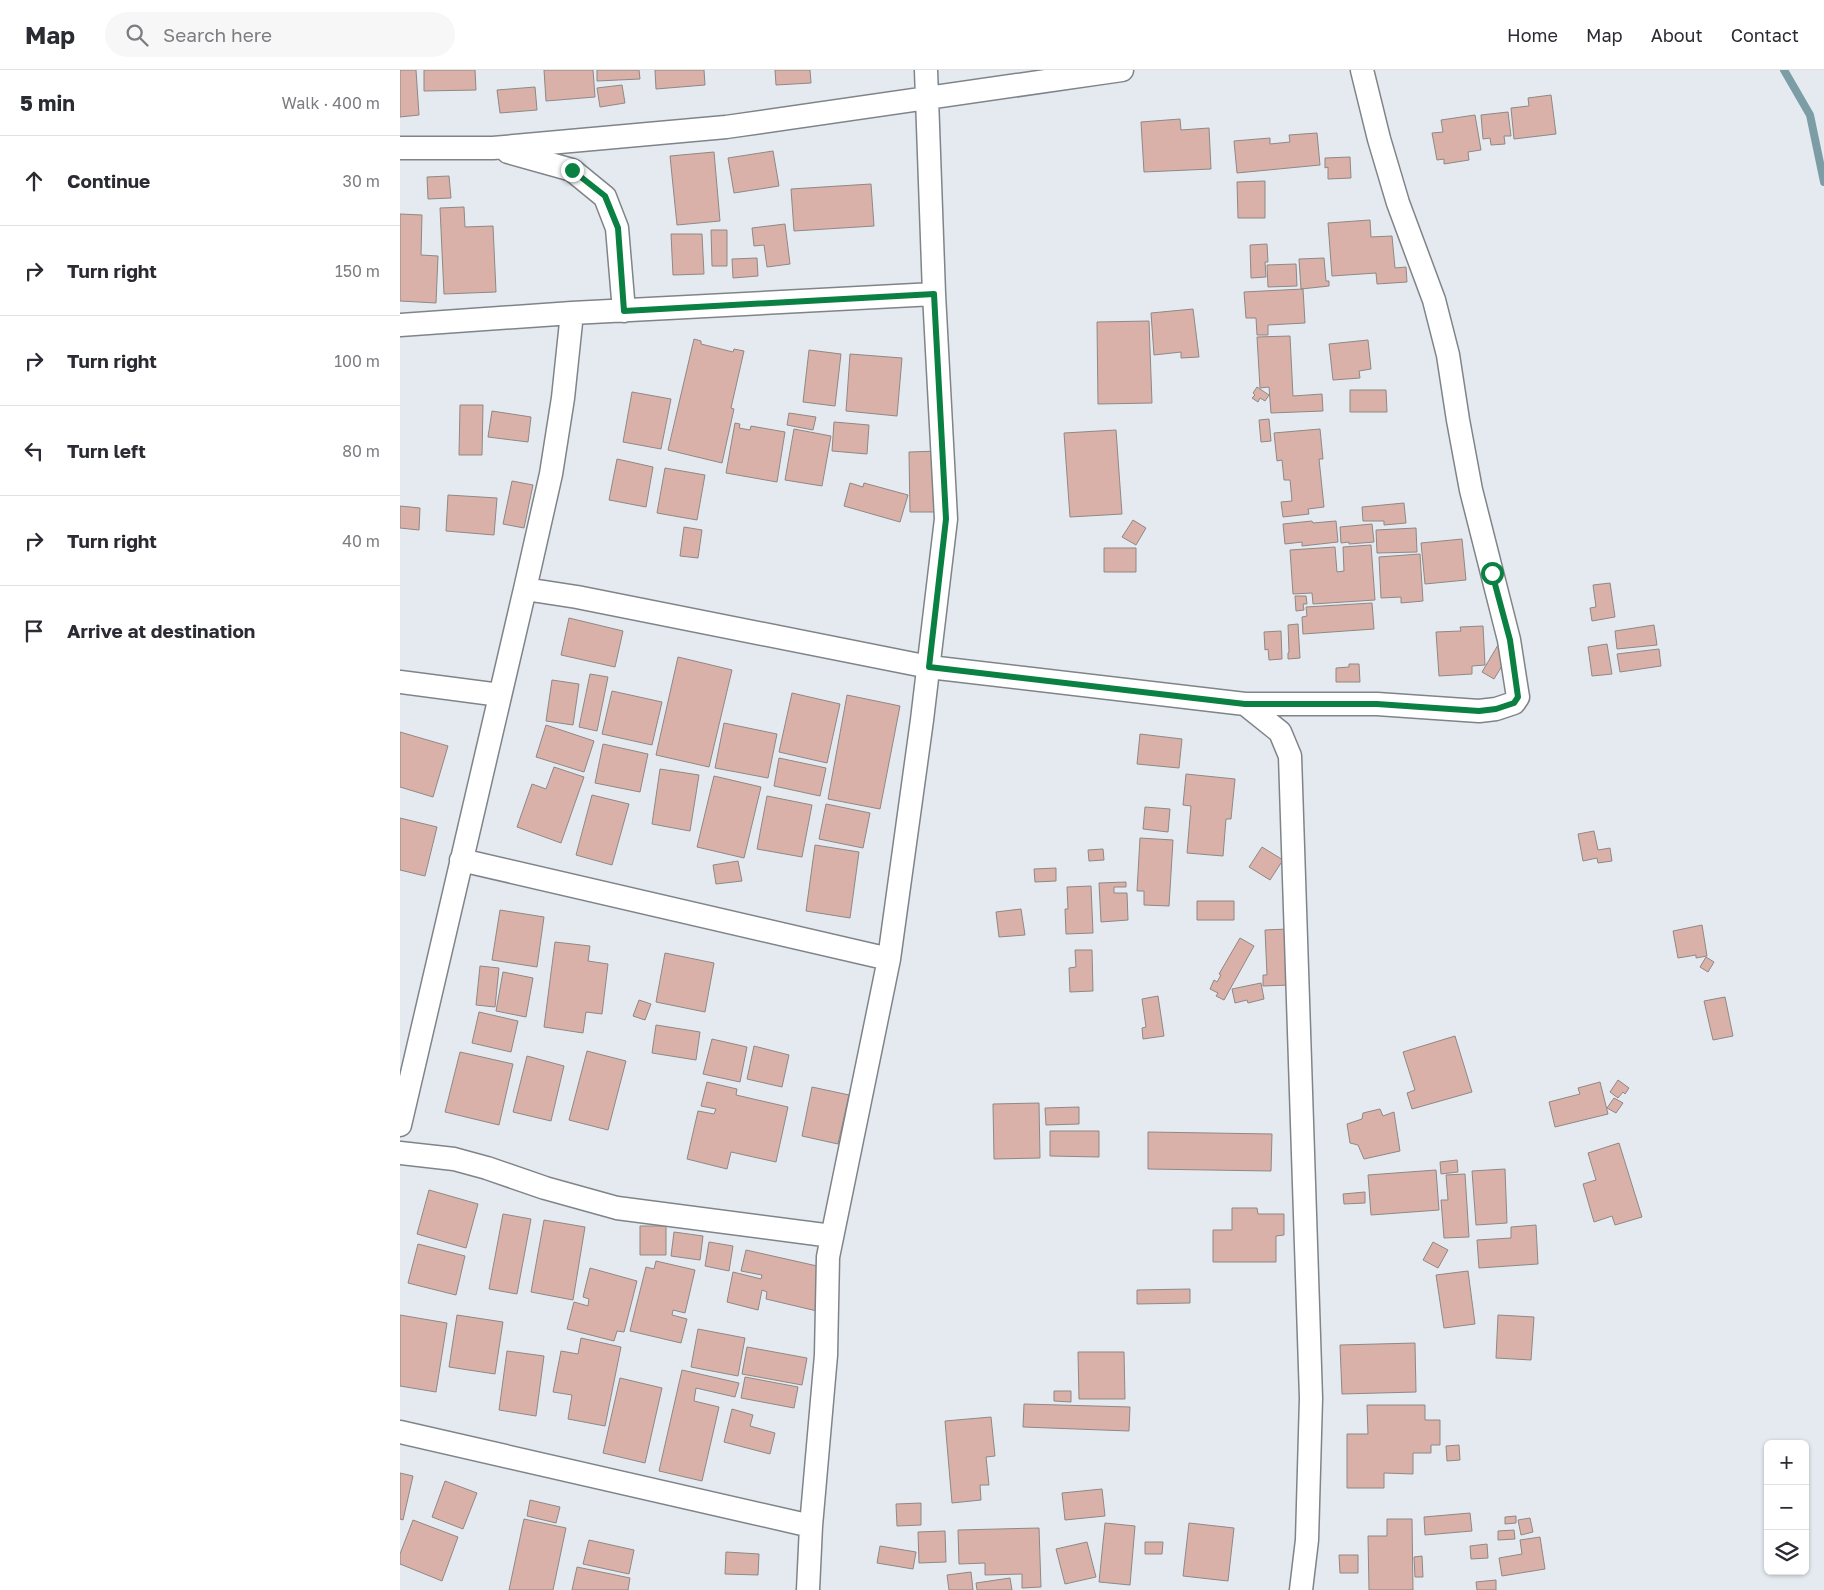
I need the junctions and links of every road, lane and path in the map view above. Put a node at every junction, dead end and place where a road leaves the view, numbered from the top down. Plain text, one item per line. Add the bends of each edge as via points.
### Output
1 (926, 70) edge
2 (1122, 70) edge
3 (1362, 70) edge
4 (928, 98) junction
5 (400, 148) edge
6 (493, 148) junction
7 (934, 294) junction
8 (624, 311) junction
9 (572, 313) junction
10 (400, 325) edge
11 (526, 589) junction
12 (929, 667) junction
13 (400, 682) edge
14 (500, 695) junction
15 (1245, 704) junction
16 (461, 860) junction
17 (889, 959) junction
18 (400, 1124) edge
19 (400, 1153) edge
20 (832, 1236) junction
21 (400, 1432) edge
22 (811, 1526) junction
23 (808, 1590) edge
24 (1300, 1590) edge

1 - 4 street
2 - 4 street
3 - 15 street via 1398,203 1434,300 1448,356 1471,490 1510,640 1518,697 1506,707 1479,711 1377,704
4 - 6 street via 726,128
4 - 7 street
5 - 6 street
6 - 8 street via 572,170 605,196 618,228
7 - 8 street
7 - 12 street via 946,519
8 - 9 street
9 - 10 street
9 - 11 street via 551,474
11 - 12 street
11 - 14 street
12 - 15 street
12 - 17 street
13 - 14 street
14 - 16 street
15 - 24 street via 1280,732 1290,756 1311,1398 1307,1540
16 - 17 street
16 - 18 street
17 - 20 street
19 - 20 street via 454,1159 617,1208
20 - 22 street via 828,1257 826,1355
21 - 22 street
22 - 23 street

